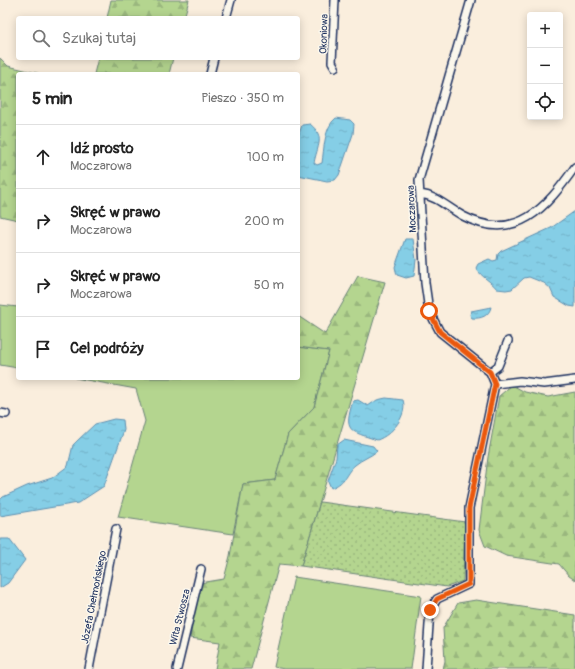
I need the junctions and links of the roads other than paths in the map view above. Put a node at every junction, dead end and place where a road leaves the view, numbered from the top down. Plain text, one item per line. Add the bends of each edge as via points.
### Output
1 (231, 0) edge
2 (335, 0) edge
3 (471, 0) edge
4 (227, 16) edge
5 (214, 60) edge
6 (335, 67) dead end
7 (210, 72) edge
8 (575, 167) edge
9 (420, 194) junction
10 (508, 341) dead end
11 (490, 372) junction
12 (575, 380) edge
13 (495, 384) junction
14 (116, 528) dead end
15 (201, 569) dead end
16 (89, 669) edge
17 (177, 669) edge
18 (426, 669) edge

1 - 4 street
2 - 6 street, Okoniowa via 332,62
3 - 9 street, Moczarowa via 422,163
5 - 7 street
8 - 9 street via 557,192 536,212 524,220 503,227 482,224 463,216 431,195
9 - 11 street, Moczarowa via 429,311 440,332
10 - 11 street via 498,366
11 - 13 street, Moczarowa
12 - 13 street via 544,384 520,381
13 - 18 street via 469,508 469,584 437,599 430,610
14 - 16 street, Józefa Chełmońskiego
15 - 17 street, Wita Stwosza

